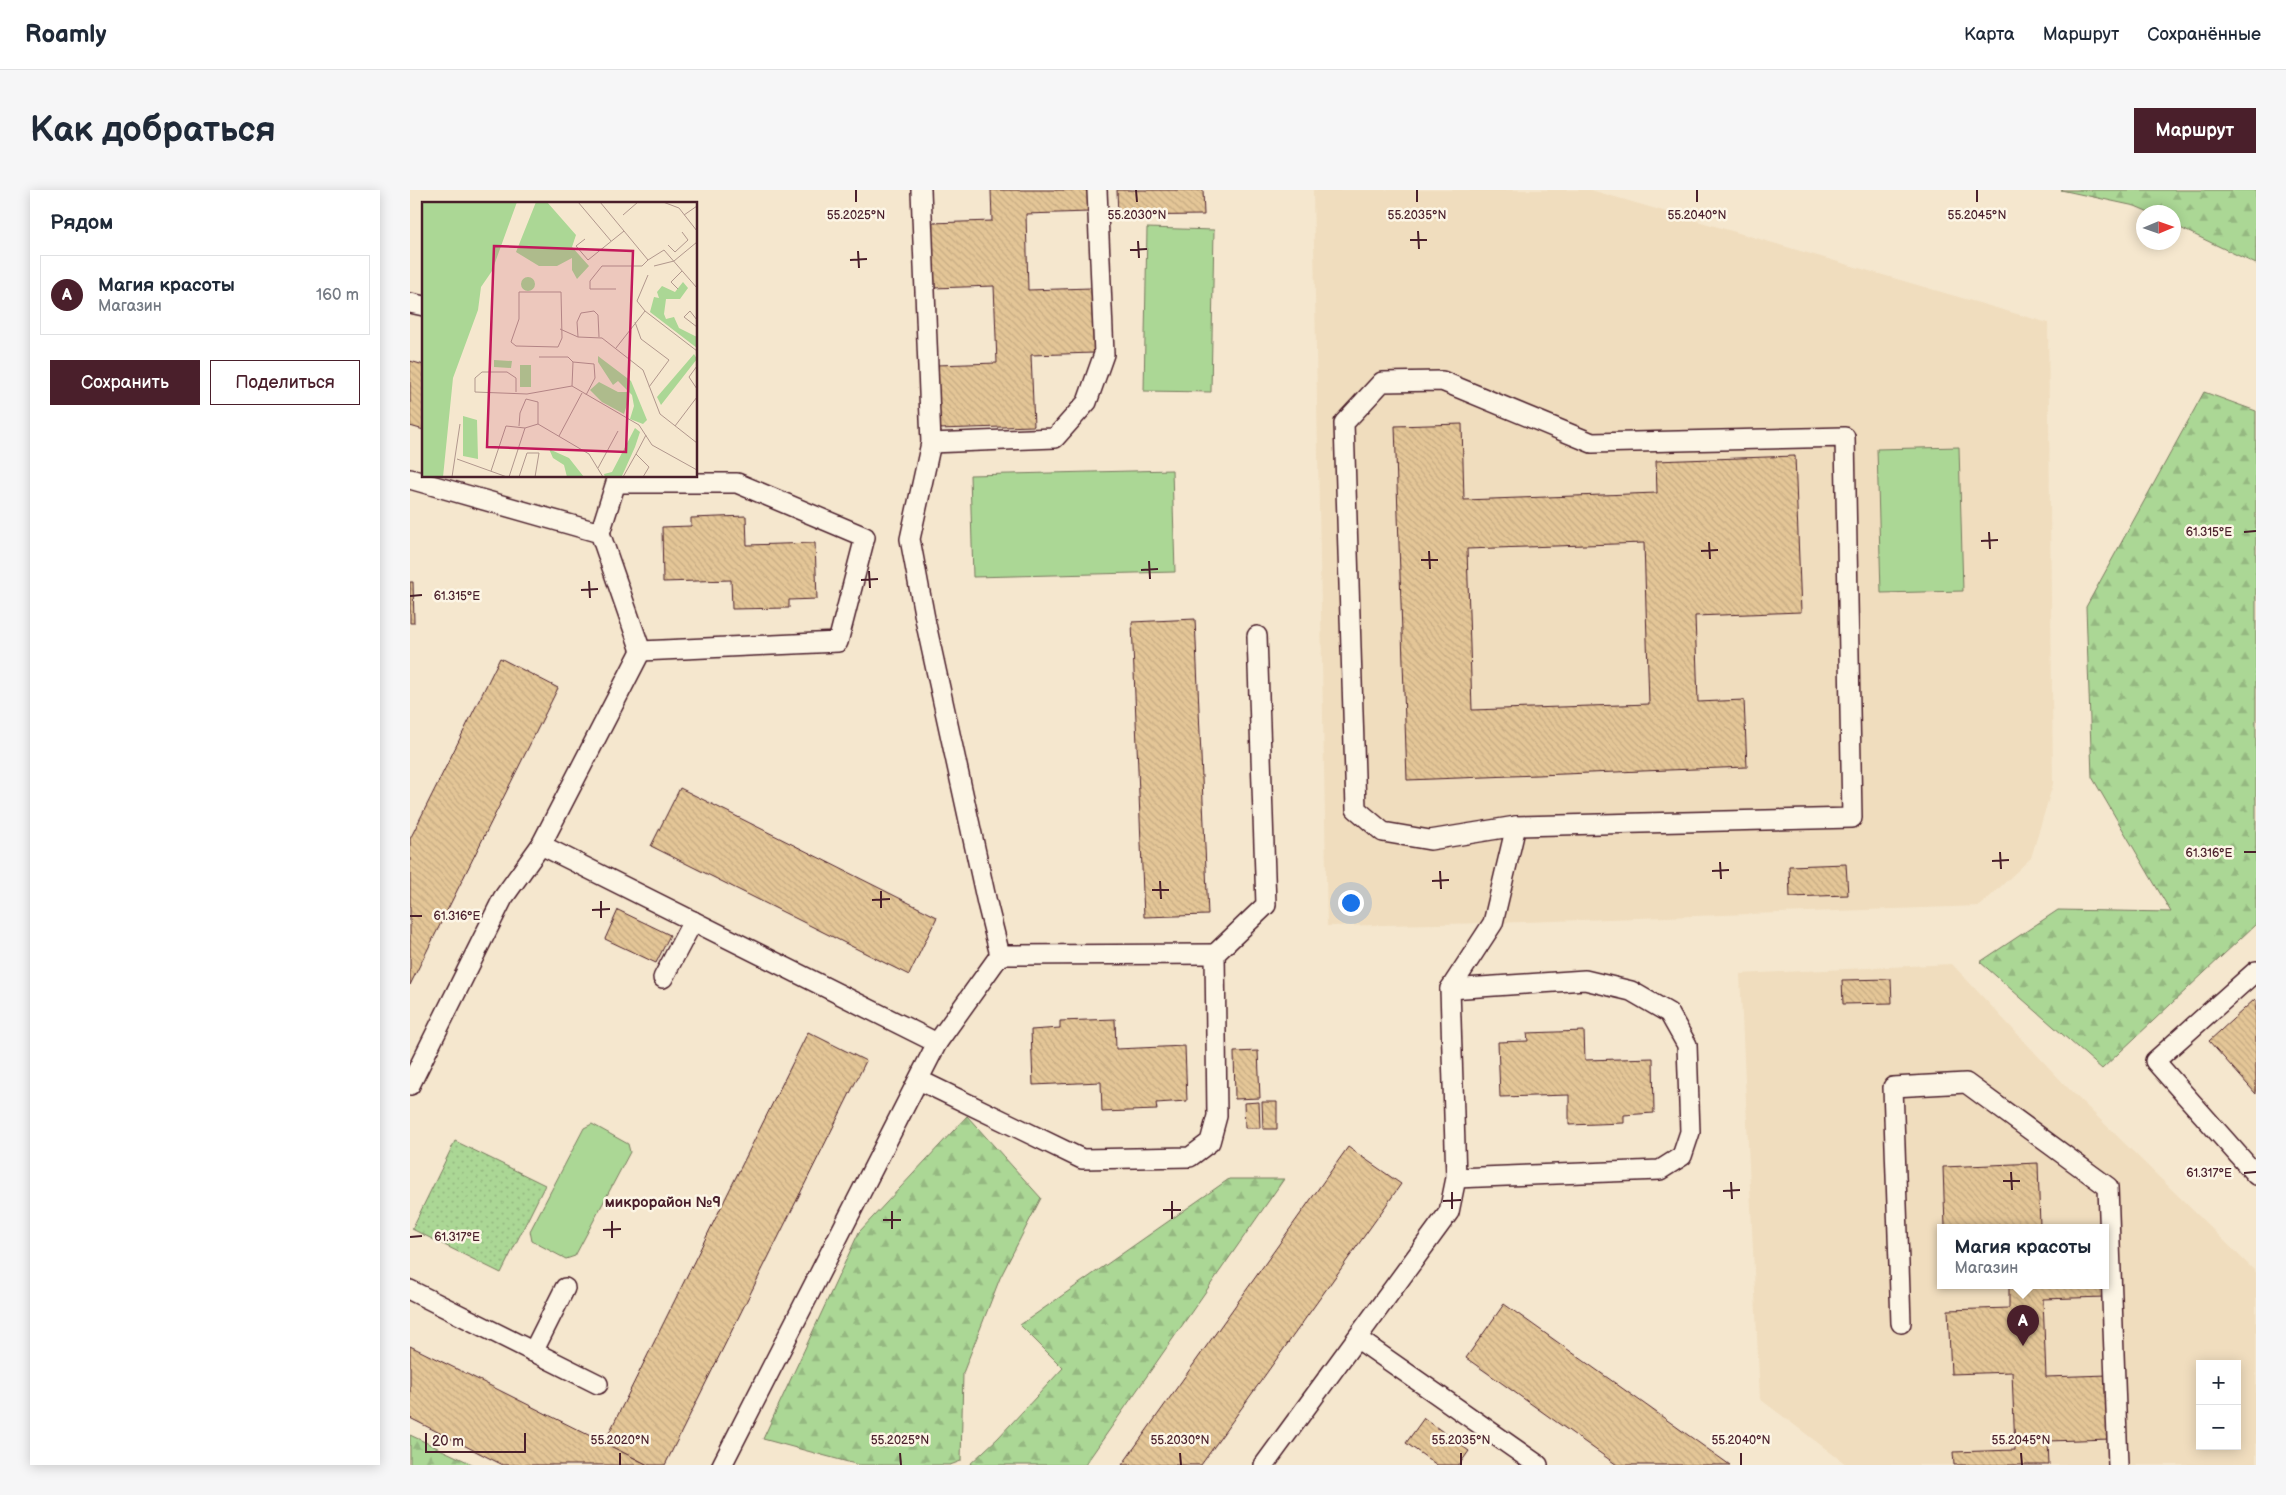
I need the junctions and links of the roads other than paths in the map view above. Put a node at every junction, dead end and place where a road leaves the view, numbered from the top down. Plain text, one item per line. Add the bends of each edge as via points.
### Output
1 (921, 190) edge
2 (1097, 190) edge
3 (931, 443) junction
4 (410, 478) edge
5 (618, 479) edge
6 (600, 533) junction
7 (1257, 636) dead end
8 (641, 651) junction
9 (1516, 826) junction
10 (542, 845) junction
11 (693, 921) junction
12 (1214, 954) junction
13 (1000, 955) junction
14 (2256, 971) edge
15 (663, 978) dead end
16 (1450, 989) junction
17 (937, 1043) junction
18 (919, 1080) junction
19 (410, 1085) edge
20 (2256, 1175) edge
21 (1456, 1178) junction
22 (565, 1288) dead end
23 (410, 1290) edge
24 (1900, 1322) dead end
25 (1358, 1339) junction
26 (533, 1352) junction
27 (598, 1384) dead end
28 (722, 1465) edge
29 (1264, 1465) edge
30 (1538, 1465) edge
31 (2118, 1465) edge

1 - 3 lane
2 - 3 lane via 1104,354 1087,402 1055,438
3 - 13 lane via 910,539
4 - 6 lane
5 - 6 lane
5 - 8 lane via 737,483 865,537 838,642
6 - 8 lane
7 - 12 lane via 1266,905
8 - 10 lane
9 - 9 lane via 1430,840 1384,832 1356,809 1344,423 1382,382 1442,381 1592,443 1845,436 1852,818
9 - 16 lane via 1493,923
10 - 11 lane
10 - 19 lane via 503,898
11 - 15 lane
11 - 17 lane
12 - 13 lane
12 - 18 lane via 1217,1116 1210,1142 1190,1157 1082,1159
13 - 17 lane
14 - 20 lane via 2156,1061
16 - 21 lane
16 - 21 lane via 1585,980 1631,991 1669,1013 1687,1045 1690,1132 1682,1156 1660,1170
17 - 18 lane
18 - 28 lane
21 - 25 lane via 1449,1212
22 - 26 lane
23 - 26 lane
24 - 31 lane via 1894,1086 1966,1083 2108,1187
25 - 29 lane
25 - 30 lane
26 - 27 lane

